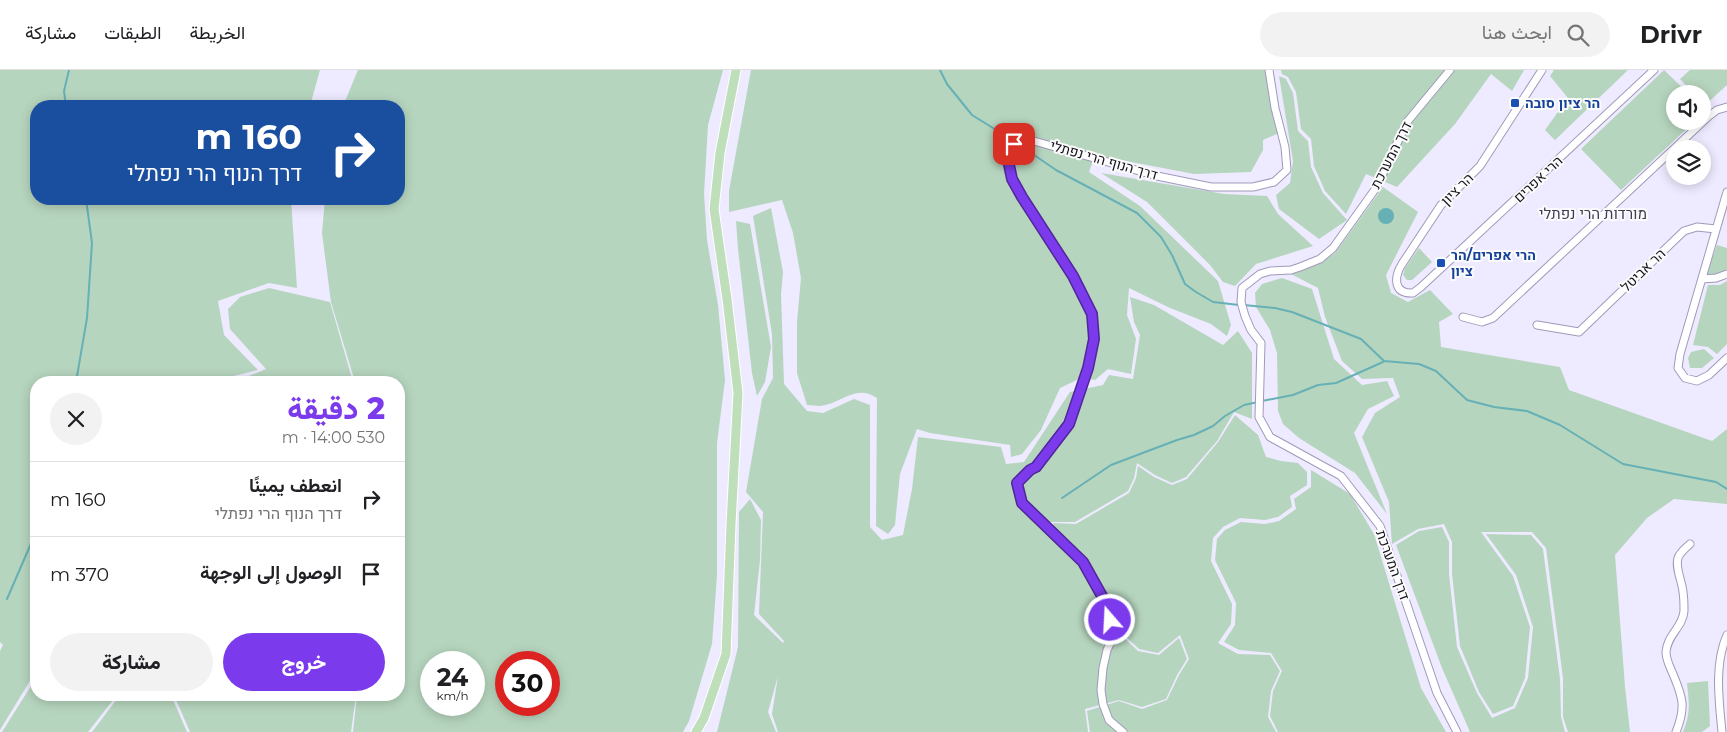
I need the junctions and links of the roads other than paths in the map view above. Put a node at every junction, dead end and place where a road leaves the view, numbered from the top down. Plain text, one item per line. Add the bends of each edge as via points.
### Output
1 (736, 70) edge
2 (1269, 70) edge
3 (1450, 70) edge
4 (1542, 70) edge
5 (1654, 70) edge
6 (1727, 107) edge
7 (1727, 192) edge
8 (1716, 229) junction
9 (1727, 274) edge
10 (1702, 279) junction
11 (1421, 287) joint
12 (1463, 317) dead end
13 (1537, 325) dead end
14 (1727, 358) edge
15 (1690, 544) dead end
16 (1727, 635) edge
17 (696, 732) edge
18 (1123, 732) edge
19 (1457, 732) edge
20 (1676, 732) edge
21 (1722, 732) edge

1 - 17 main road via 720,153 714,209 738,393 726,654
2 - 18 street, דרך הנוף הרי נפתלי via 1287,170 1274,182 1253,187 1211,187 1157,176 1027,139 1018,139 1008,160 1012,179 1073,276 1092,314 1094,339 1069,424 1036,467 1017,483 1022,503 1083,562 1107,605 1114,635 1102,668 1102,704 1109,720
3 - 19 street, דרך המערכת via 1407,122 1376,188 1332,248 1320,259 1300,267 1260,274 1242,288 1241,302 1251,330 1261,343 1259,417 1270,437 1341,476 1380,526 1437,694
4 - 11 street, הר ציון via 1480,166 1441,205 1397,271 1396,280 1403,292 1413,293
5 - 11 street, הרי אפרים
6 - 12 street via 1709,116 1493,318 1482,322
7 - 8 street
8 - 10 street
8 - 13 street, הר אביטל via 1697,227 1684,231 1579,332
9 - 10 street
10 - 14 street via 1678,368 1685,378 1697,381
15 - 20 street via 1677,559 1684,611 1666,652 1684,702
16 - 21 street via 1720,660

